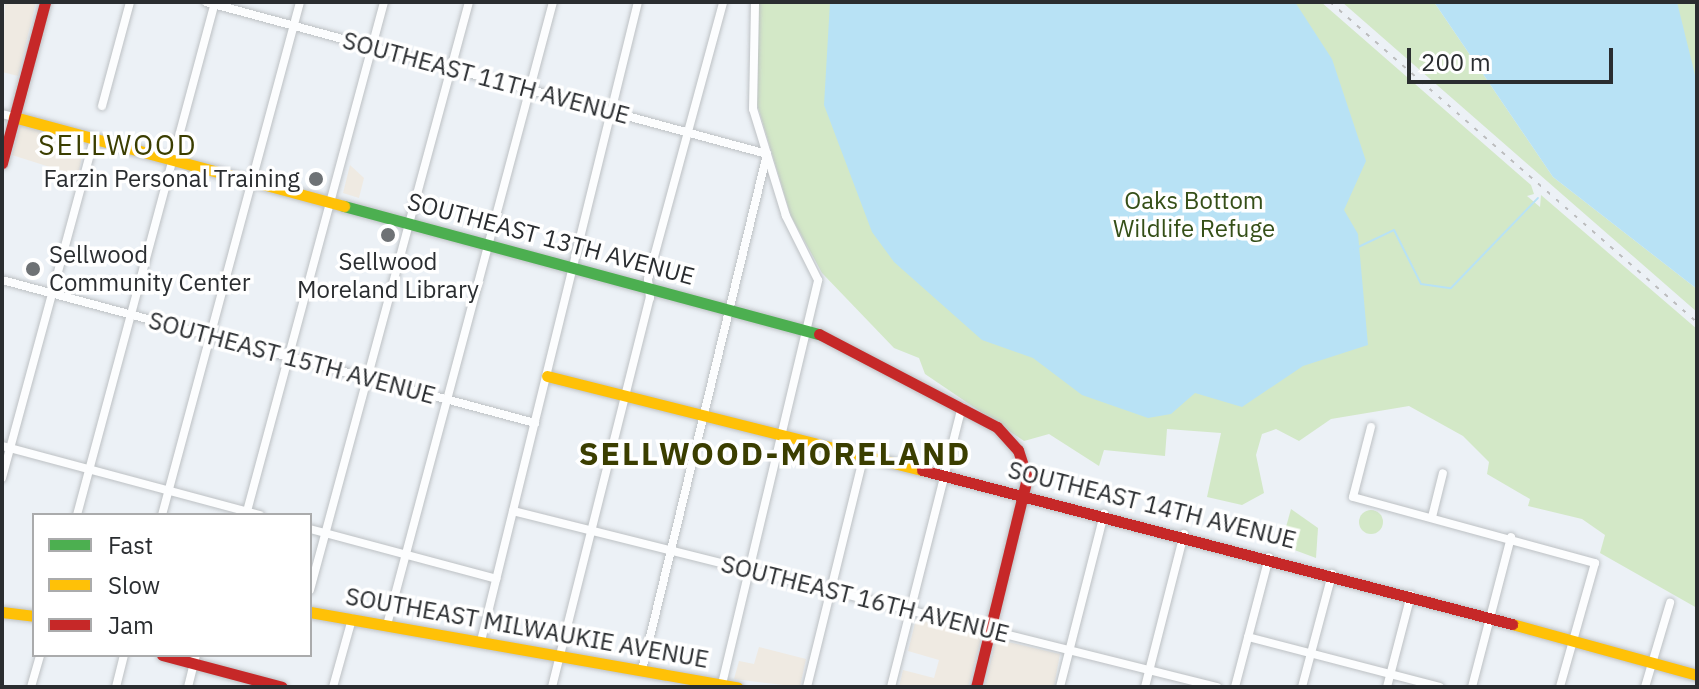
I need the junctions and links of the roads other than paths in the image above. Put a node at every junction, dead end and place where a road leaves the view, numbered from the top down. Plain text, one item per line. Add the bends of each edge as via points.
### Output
1 (45, 2) edge
2 (130, 2) edge
3 (300, 2) edge
4 (384, 2) edge
5 (469, 2) edge
6 (553, 2) edge
7 (638, 2) edge
8 (723, 2) edge
9 (755, 2) edge
10 (212, 3) edge
11 (293, 25) junction
12 (372, 47) junction
13 (452, 68) junction
14 (529, 89) junction
15 (102, 106) dead end
16 (609, 110) junction
17 (8, 116) edge
18 (688, 132) junction
19 (94, 139) junction
20 (767, 154) junction
21 (173, 160) junction
22 (2, 163) edge
23 (251, 181) junction
24 (330, 202) junction
25 (409, 223) junction
26 (488, 245) junction
27 (571, 267) junction
28 (2, 280) edge
29 (649, 288) junction
30 (52, 293) junction
31 (729, 310) junction
32 (131, 314) junction
33 (807, 331) junction
34 (210, 336) junction
35 (289, 357) junction
36 (547, 376) junction
37 (368, 378) junction
38 (627, 394) junction
39 (447, 400) junction
40 (962, 407) junction
41 (706, 416) junction
42 (535, 423) junction
43 (1371, 427) dead end
44 (785, 436) junction
45 (6, 447) edge
46 (864, 455) junction
47 (90, 469) junction
48 (1443, 473) dead end
49 (944, 475) junction
50 (2, 478) edge
51 (168, 490) junction
52 (1024, 495) junction
53 (513, 511) junction
54 (78, 513) edge
55 (162, 513) edge
56 (246, 513) edge
57 (1104, 514) junction
58 (1432, 517) junction
59 (312, 530) edge
60 (592, 530) junction
61 (325, 533) junction
62 (1184, 534) junction
63 (1511, 537) junction
64 (672, 551) junction
65 (405, 554) junction
66 (1269, 557) junction
67 (752, 570) junction
68 (1332, 574) junction
69 (496, 579) junction
70 (312, 582) edge
71 (831, 590) junction
72 (1411, 595) junction
73 (1670, 603) dead end
74 (910, 609) junction
75 (2, 612) edge
76 (312, 612) edge
77 (32, 616) edge
78 (1490, 617) junction
79 (352, 619) junction
80 (387, 625) junction
81 (990, 629) junction
82 (1248, 637) junction
83 (1574, 640) junction
84 (481, 641) junction
85 (1070, 649) junction
86 (1311, 653) junction
87 (560, 655) junction
88 (39, 657) edge
89 (124, 657) edge
90 (195, 659) edge
91 (1653, 662) junction
92 (1149, 669) junction
93 (642, 670) junction
94 (1391, 674) junction
95 (1697, 675) edge
96 (261, 684) edge
97 (722, 684) junction
98 (31, 687) edge
99 (116, 687) edge
100 (188, 687) edge
101 (282, 687) edge
102 (333, 687) edge
103 (552, 687) edge
104 (737, 687) edge
105 (807, 687) edge
106 (891, 687) edge
107 (976, 687) edge
108 (1060, 687) edge
109 (1145, 687) edge
110 (1217, 687) edge
111 (1235, 687) edge
112 (1302, 687) edge
113 (1387, 687) edge
114 (1440, 687) edge
115 (1472, 687) edge
116 (1560, 687) edge
117 (1645, 687) edge

1 - 17 street
2 - 15 street
3 - 11 street
4 - 12 street
5 - 13 street
6 - 14 street
7 - 16 street
8 - 18 street
9 - 20 street via 752,103
10 - 11 street, SOUTHEAST 11TH AVENUE
10 - 21 street
11 - 12 street, SOUTHEAST 11TH AVENUE
11 - 23 street
12 - 13 street, SOUTHEAST 11TH AVENUE
12 - 24 street
13 - 14 street, SOUTHEAST 11TH AVENUE
13 - 25 street
14 - 16 street, SOUTHEAST 11TH AVENUE
14 - 26 street
16 - 18 street, SOUTHEAST 11TH AVENUE
16 - 27 street
17 - 19 street, SOUTHEAST 13TH AVENUE
17 - 22 street
18 - 20 street, SOUTHEAST 11TH AVENUE
18 - 29 street
19 - 21 street, SOUTHEAST 13TH AVENUE
19 - 30 street
20 - 31 street
20 - 33 street via 786,216 818,278
21 - 23 street, SOUTHEAST 13TH AVENUE
21 - 32 street
23 - 24 street, SOUTHEAST 13TH AVENUE
23 - 34 street
24 - 25 street, SOUTHEAST 13TH AVENUE
24 - 35 street
25 - 26 street, SOUTHEAST 13TH AVENUE
25 - 37 street
26 - 27 street, SOUTHEAST 13TH AVENUE
26 - 39 street
27 - 29 street, SOUTHEAST 13TH AVENUE
27 - 36 street
28 - 30 street, SOUTHEAST 15TH AVENUE
29 - 31 street, SOUTHEAST 13TH AVENUE
29 - 38 street
30 - 32 street, SOUTHEAST 15TH AVENUE
30 - 45 street
31 - 33 street, SOUTHEAST 13TH AVENUE
31 - 41 street
32 - 34 street, SOUTHEAST 15TH AVENUE
32 - 47 street
33 - 40 street, SOUTHEAST 13TH AVENUE via 868,353
33 - 44 street
34 - 35 street, SOUTHEAST 15TH AVENUE
34 - 51 street
35 - 37 street, SOUTHEAST 15TH AVENUE
35 - 56 street
36 - 38 street, SOUTHEAST 14TH AVENUE
36 - 42 street
37 - 39 street, SOUTHEAST 15TH AVENUE
37 - 61 street
38 - 41 street, SOUTHEAST 14TH AVENUE
38 - 60 street
39 - 42 street, SOUTHEAST 15TH AVENUE
39 - 65 street
40 - 49 street
40 - 52 street, SOUTHEAST 13TH AVENUE via 1018,450
41 - 44 street, SOUTHEAST 14TH AVENUE
41 - 64 street
42 - 53 street
43 - 58 street via 1353,497
44 - 46 street, SOUTHEAST 14TH AVENUE
44 - 67 street
45 - 47 street
45 - 50 street
46 - 49 street, SOUTHEAST 14TH AVENUE
46 - 71 street
47 - 51 street
47 - 54 street
48 - 58 street
49 - 52 street, SOUTHEAST 14TH AVENUE
49 - 74 street
51 - 55 street
51 - 56 street
52 - 57 street, SOUTHEAST 14TH AVENUE
52 - 81 street
53 - 60 street, SOUTHEAST 16TH AVENUE
53 - 69 street
57 - 62 street, SOUTHEAST 14TH AVENUE
57 - 85 street
58 - 63 street
59 - 61 street
60 - 64 street, SOUTHEAST 16TH AVENUE
60 - 87 street
61 - 65 street
61 - 70 street
62 - 66 street, SOUTHEAST 14TH AVENUE
62 - 92 street
63 - 78 street
63 - 83 street via 1595,563
64 - 67 street, SOUTHEAST 16TH AVENUE
64 - 93 street
65 - 69 street
65 - 80 street
66 - 68 street, SOUTHEAST 14TH AVENUE
66 - 82 street
67 - 71 street, SOUTHEAST 16TH AVENUE
67 - 97 street
68 - 72 street, SOUTHEAST 14TH AVENUE
68 - 86 street
69 - 84 street
71 - 74 street, SOUTHEAST 16TH AVENUE
71 - 105 street
72 - 78 street, SOUTHEAST 14TH AVENUE
72 - 94 street
73 - 91 street
74 - 81 street, SOUTHEAST 16TH AVENUE
74 - 106 street
75 - 77 street
76 - 79 street, SOUTHEAST MILWAUKIE AVENUE
78 - 83 street, SOUTHEAST 14TH AVENUE
78 - 115 street
79 - 80 street, SOUTHEAST MILWAUKIE AVENUE
79 - 102 street
80 - 84 street, SOUTHEAST MILWAUKIE AVENUE
81 - 85 street, SOUTHEAST 16TH AVENUE
81 - 107 street
82 - 86 street
82 - 111 street
83 - 91 street, SOUTHEAST 14TH AVENUE
83 - 116 street
84 - 87 street, SOUTHEAST MILWAUKIE AVENUE
85 - 92 street, SOUTHEAST 16TH AVENUE
85 - 108 street
86 - 94 street
86 - 112 street
87 - 93 street, SOUTHEAST MILWAUKIE AVENUE
87 - 103 street
88 - 98 street
89 - 99 street
90 - 96 street
90 - 100 street
91 - 95 street, SOUTHEAST 14TH AVENUE
91 - 117 street
92 - 109 street
92 - 110 street, SOUTHEAST 16TH AVENUE
93 - 97 street, SOUTHEAST MILWAUKIE AVENUE
94 - 113 street
94 - 114 street
96 - 101 street
97 - 104 street, SOUTHEAST MILWAUKIE AVENUE

